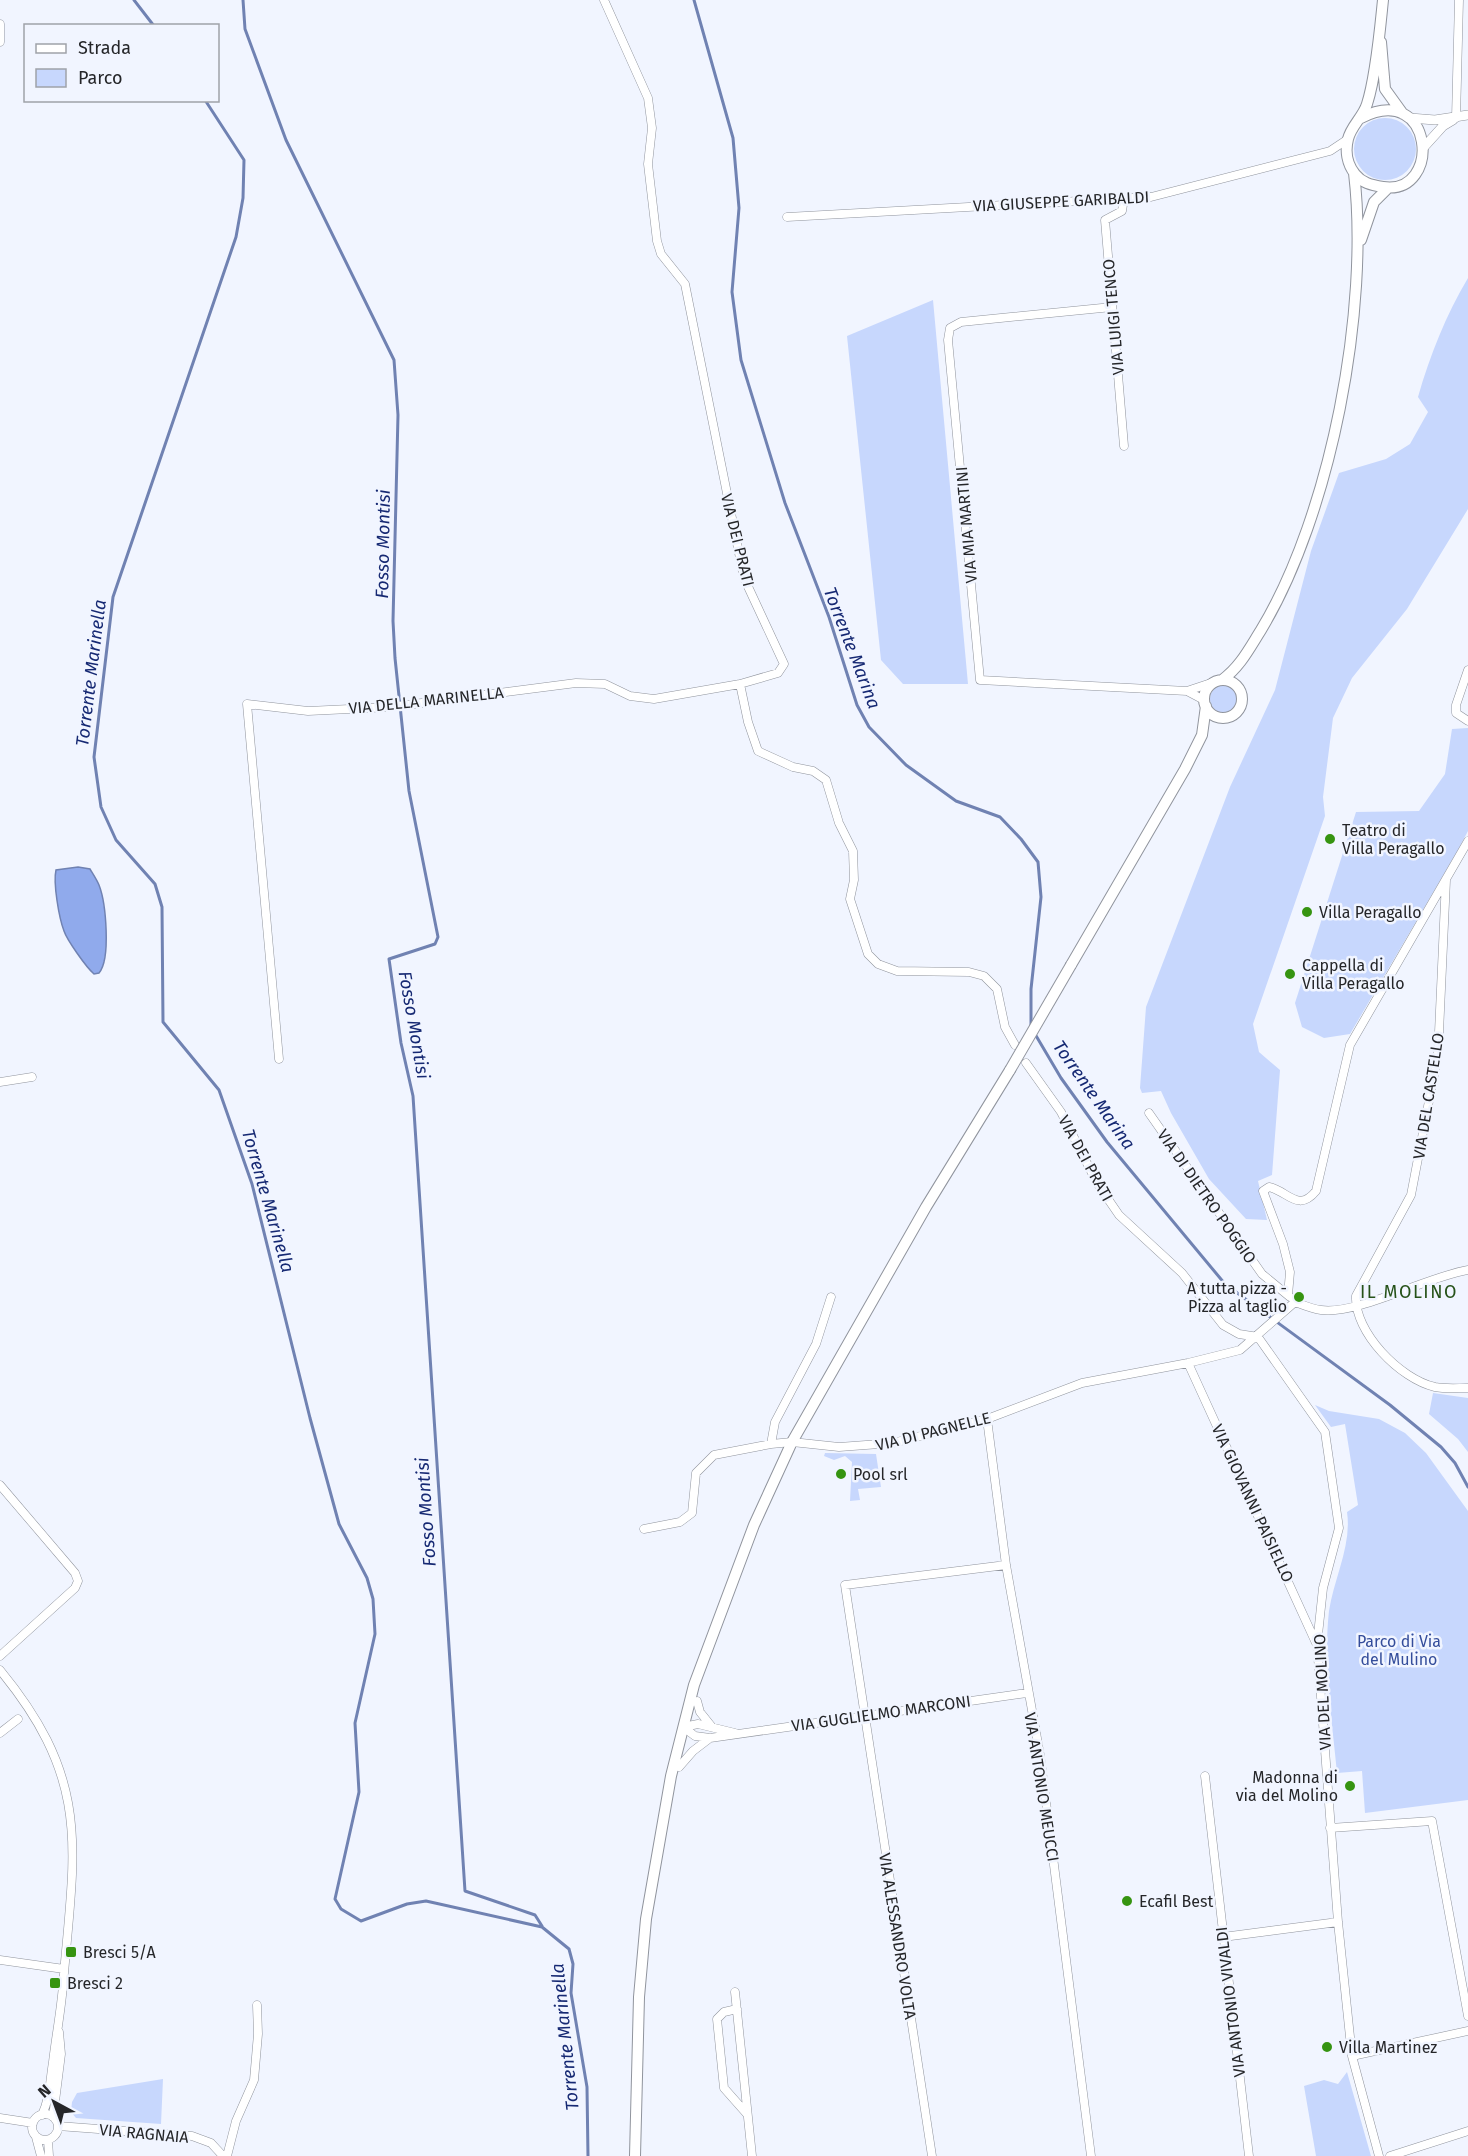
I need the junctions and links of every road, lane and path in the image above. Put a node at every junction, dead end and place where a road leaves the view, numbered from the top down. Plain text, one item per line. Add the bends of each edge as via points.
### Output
1 (604, 0) edge
2 (1383, 0) edge
3 (1459, 0) edge
4 (0, 24) edge
5 (1464, 24) edge
6 (1380, 31) junction
7 (0, 42) edge
8 (1468, 115) edge
9 (1407, 116) junction
10 (1361, 118) junction
11 (1456, 118) junction
12 (1348, 139) junction
13 (1424, 147) junction
14 (1330, 151) junction
15 (1352, 168) junction
16 (1388, 188) junction
17 (1124, 198) junction
18 (787, 217) dead end
19 (1357, 251) junction
20 (1112, 307) junction
21 (1124, 446) dead end
22 (1240, 665) junction
23 (1468, 670) edge
24 (1218, 681) junction
25 (740, 684) junction
26 (1187, 691) junction
27 (1240, 691) junction
28 (1205, 703) junction
29 (1224, 718) junction
30 (1468, 721) edge
31 (1202, 735) junction
32 (1468, 841) edge
33 (1446, 880) junction
34 (1015, 1046) dead end
35 (279, 1059) dead end
36 (1026, 1063) dead end
37 (32, 1077) dead end
38 (0, 1082) edge
39 (1149, 1113) dead end
40 (1468, 1270) edge
41 (1288, 1295) junction
42 (831, 1297) dead end
43 (1292, 1305) junction
44 (1355, 1306) junction
45 (1260, 1334) junction
46 (1188, 1363) junction
47 (1468, 1388) edge
48 (987, 1419) junction
49 (792, 1442) junction
50 (771, 1444) junction
51 (0, 1485) edge
52 (644, 1529) dead end
53 (1006, 1565) junction
54 (1317, 1644) junction
55 (708, 1651) junction
56 (0, 1656) edge
57 (0, 1670) edge
58 (1027, 1693) junction
59 (697, 1701) junction
60 (864, 1715) junction
61 (18, 1719) dead end
62 (712, 1727) junction
63 (687, 1728) junction
64 (0, 1733) edge
65 (735, 1733) junction
66 (710, 1738) junction
67 (679, 1767) junction
68 (1205, 1776) dead end
69 (667, 1804) junction
70 (1330, 1828) junction
71 (1338, 1922) junction
72 (1223, 1936) junction
73 (0, 1960) edge
74 (64, 1969) junction
75 (735, 1992) dead end
76 (257, 2005) dead end
77 (737, 2009) junction
78 (1468, 2016) edge
79 (59, 2031) junction
80 (1468, 2031) edge
81 (1352, 2056) junction
82 (746, 2089) junction
83 (732, 2096) junction
84 (42, 2115) junction
85 (53, 2117) junction
86 (0, 2118) edge
87 (749, 2118) junction
88 (33, 2123) junction
89 (58, 2126) junction
90 (1468, 2131) edge
91 (36, 2137) junction
92 (48, 2140) junction
93 (41, 2156) edge
94 (49, 2156) edge
95 (225, 2156) edge
96 (635, 2156) edge
97 (752, 2156) edge
98 (932, 2156) edge
99 (1091, 2156) edge
100 (1249, 2156) edge
101 (1379, 2156) edge
102 (1390, 2156) edge

1 - 25 street, VIA DEI PRATI via 648,98 652,128 648,164 657,241 661,255 685,284 744,578 784,664 778,673
2 - 6 main road
3 - 5 street
4 - 7 street
5 - 11 street
6 - 9 main road via 1385,89
6 - 10 main road via 1370,94
8 - 11 street
9 - 10 main road via 1383,110
9 - 11 street
9 - 13 main road via 1419,128
10 - 12 main road
11 - 13 street
12 - 14 street, VIA GIUSEPPE GARIBALDI
12 - 15 main road
13 - 16 main road via 1416,173 1402,184
14 - 15 street
14 - 17 street, VIA GIUSEPPE GARIBALDI via 1151,197
15 - 16 main road via 1371,185
15 - 19 main road
16 - 19 main road via 1374,202
17 - 18 street, VIA GIUSEPPE GARIBALDI
17 - 20 street, VIA LUIGI TENCO via 1122,211 1105,220
19 - 22 main road via 1338,416 1321,487 1278,603
20 - 21 street, VIA LUIGI TENCO
20 - 26 street, VIA MIA MARTINI via 961,322 950,328 948,340 980,680
22 - 24 main road
22 - 27 main road
23 - 30 street via 1456,713
24 - 26 street, VIA MIA MARTINI
24 - 27 main road via 1233,683
24 - 28 main road via 1206,690
25 - 34 street via 758,751 793,767 813,771 826,780 839,823 853,851 850,899 868,954 897,971 969,972 984,976 997,989 1005,1027
25 - 35 street, VIA DELLA MARINELLA via 654,699 630,696 605,684 576,683 391,707 309,711 247,704
26 - 28 street, VIA MIA MARTINI
27 - 29 main road via 1238,711
28 - 29 main road via 1213,715
28 - 31 main road
29 - 31 main road
31 - 49 main road, bridge
32 - 33 street, VIA DEL CASTELLO
33 - 41 street via 1350,1045 1316,1191 1303,1201 1275,1188 1263,1191 1290,1272
33 - 44 street, VIA DEL CASTELLO via 1438,1054 1411,1195 1356,1296
36 - 45 street, VIA DEI PRATI via 1061,1112 1097,1183 1119,1215 1182,1273 1223,1325 1239,1334
37 - 38 street
39 - 41 street, VIA DI DIETRO POGGIO via 1262,1274
40 - 44 street via 1444,1274
41 - 43 street, VIA DI DIETRO POGGIO
42 - 50 street via 816,1344 775,1422
43 - 44 street via 1323,1310
43 - 45 street
44 - 47 street via 1377,1349 1404,1372 1434,1386
45 - 46 street, VIA DI PAGNELLE via 1240,1350
45 - 54 street, VIA DEL MOLINO via 1325,1432 1339,1528 1323,1588
46 - 48 street, VIA DI PAGNELLE via 1082,1383
46 - 54 street, VIA GIOVANNI PAISIELLO
48 - 49 street, VIA DI PAGNELLE via 877,1446
48 - 53 street, VIA ANTONIO MEUCCI
49 - 50 street, VIA DI PAGNELLE
49 - 55 main road via 754,1525
50 - 52 street, VIA DI PAGNELLE via 714,1455 696,1473 692,1513 680,1522
51 - 56 street via 78,1581
53 - 58 street, VIA ANTONIO MEUCCI
53 - 60 street, VIA ALESSANDRO VOLTA via 845,1585
54 - 70 street, VIA DEL MOLINO
55 - 59 main road
55 - 63 main road via 694,1685
57 - 74 street via 44,1732 68,1796 74,1851
58 - 60 street, VIA GUGLIELMO MARCONI
58 - 99 street, VIA ANTONIO MEUCCI via 1040,1755
59 - 62 street
59 - 63 main road
60 - 65 street, VIA GUGLIELMO MARCONI
60 - 98 street, VIA ALESSANDRO VOLTA
61 - 64 street
62 - 63 street, VIA GUGLIELMO MARCONI
62 - 65 street, VIA GUGLIELMO MARCONI
63 - 66 street, VIA GUGLIELMO MARCONI
63 - 67 main road
63 - 69 main road
65 - 66 street, VIA GUGLIELMO MARCONI
66 - 67 street, VIA GUGLIELMO MARCONI
67 - 69 main road
68 - 72 street, VIA ANTONIO VIVALDI
69 - 96 main road via 646,1918 639,1997
70 - 71 street, VIA DEL MOLINO
70 - 78 street via 1432,1821
71 - 72 street
71 - 81 street, VIA DEL MOLINO
72 - 100 street, VIA ANTONIO VIVALDI
73 - 74 street
74 - 79 street
75 - 77 street
76 - 95 street via 254,2080
77 - 82 street
77 - 83 street via 724,2012 717,2019 724,2088
79 - 84 street via 50,2092
79 - 85 street via 61,2054
80 - 81 street
81 - 101 street, VIA DEL MOLINO
82 - 83 street via 741,2095
82 - 87 street
83 - 87 street
84 - 85 street
84 - 88 street
85 - 89 street
86 - 88 street
87 - 97 street
88 - 91 street
89 - 92 street via 57,2133
89 - 95 street, VIA RAGNAIA via 192,2136 211,2143
90 - 102 street
91 - 92 street
91 - 93 street
92 - 94 street

